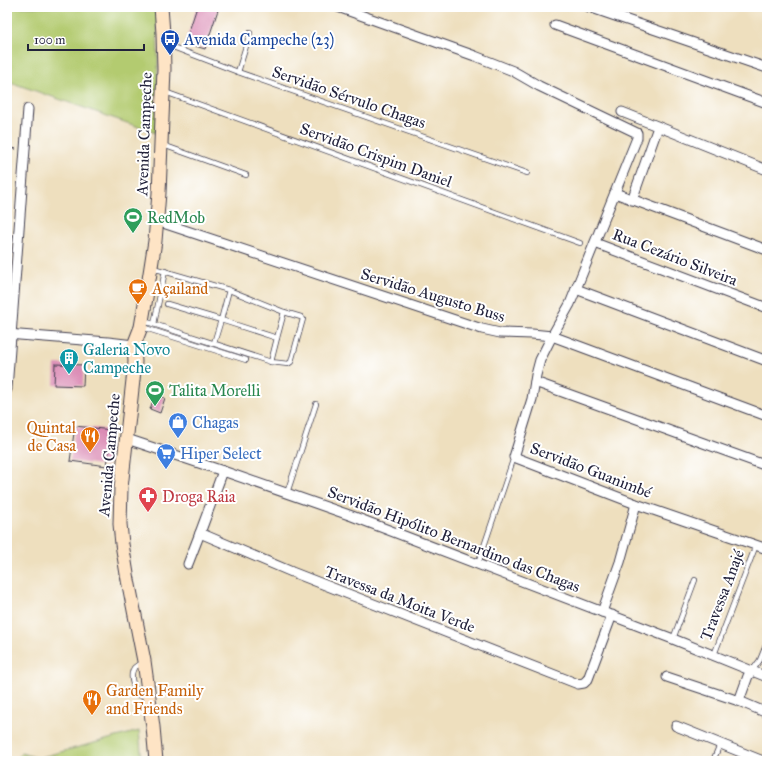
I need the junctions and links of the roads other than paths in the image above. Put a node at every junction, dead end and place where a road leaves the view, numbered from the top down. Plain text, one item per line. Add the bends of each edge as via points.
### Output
1 (161, 7) edge
2 (338, 7) edge
3 (589, 7) edge
4 (555, 25) dead end
5 (250, 33) dead end
6 (164, 43) junction
7 (767, 68) edge
8 (238, 72) junction
9 (163, 92) junction
10 (767, 103) edge
11 (28, 109) dead end
12 (622, 112) dead end
13 (658, 127) junction
14 (162, 144) junction
15 (767, 170) edge
16 (527, 173) dead end
17 (246, 175) dead end
18 (615, 193) junction
19 (632, 200) junction
20 (157, 221) junction
21 (580, 243) dead end
22 (595, 243) junction
23 (767, 250) edge
24 (151, 268) junction
25 (165, 271) junction
26 (148, 286) junction
27 (576, 289) junction
28 (161, 290) junction
29 (229, 290) junction
30 (167, 304) dead end
31 (767, 308) edge
32 (284, 312) junction
33 (221, 320) junction
34 (146, 324) junction
35 (9, 334) edge
36 (552, 336) junction
37 (277, 338) junction
38 (214, 344) junction
39 (134, 345) junction
40 (246, 360) dead end
41 (767, 361) edge
42 (271, 362) junction
43 (535, 382) junction
44 (7, 389) edge
45 (316, 404) dead end
46 (767, 416) edge
47 (127, 439) junction
48 (514, 457) junction
49 (767, 466) edge
50 (223, 471) junction
51 (287, 493) junction
52 (636, 504) junction
53 (200, 533) junction
54 (756, 545) junction
55 (767, 549) edge
56 (188, 564) dead end
57 (478, 564) junction
58 (695, 580) dead end
59 (602, 612) junction
60 (612, 616) junction
61 (673, 639) junction
62 (767, 643) edge
63 (714, 656) junction
64 (752, 671) junction
65 (667, 677) dead end
66 (767, 677) edge
67 (739, 701) junction
68 (767, 713) edge
69 (676, 726) dead end
70 (720, 744) junction
71 (156, 761) edge
72 (713, 761) edge
73 (763, 761) edge

1 - 6 main road, Avenida Campeche
2 - 18 street, Servidão Guanimbé via 514,70 539,86 637,133
3 - 7 street
4 - 10 street
5 - 8 lane
6 - 8 lane, Servidão Sérvulo Chagas
6 - 9 main road, Avenida Campeche
8 - 16 lane, Servidão Sérvulo Chagas
9 - 14 main road, Avenida Campeche
9 - 21 lane, Servidão Crispim Daniel
11 - 35 street
12 - 13 street
13 - 15 street
13 - 19 street
14 - 17 lane
14 - 20 main road, Avenida Campeche
18 - 19 street
18 - 22 street, Servidão Guanimbé
19 - 23 street
20 - 24 main road, Avenida Campeche
20 - 36 street, Servidão Augusto Buss via 482,329 500,333
22 - 27 street, Servidão Guanimbé
22 - 31 street, Rua Cezário Silveira
24 - 25 lane
24 - 26 main road, Avenida Campeche
25 - 28 lane
25 - 29 lane
26 - 28 lane
26 - 34 main road, Avenida Campeche
27 - 36 street, Servidão Guanimbé
27 - 41 street
28 - 34 lane
29 - 32 lane
29 - 33 lane
30 - 33 lane
32 - 37 lane
32 - 42 lane via 303,319 292,362
33 - 37 lane
33 - 38 lane
34 - 38 lane
34 - 39 main road, Avenida Campeche
34 - 40 lane
35 - 39 street
35 - 44 street
36 - 43 street, Servidão Guanimbé via 540,360
36 - 46 street, Servidão Augusto Buss
37 - 42 lane
38 - 42 lane
39 - 47 main road, Avenida Campeche via 135,362
43 - 48 street, Servidão Guanimbé
43 - 49 street
45 - 51 lane
47 - 50 street, Servidão Hipólito Bernardino das Chagas
47 - 71 main road, Avenida Campeche via 121,488 121,536 144,661
48 - 52 street, Servidão Guanimbé
48 - 57 lane
50 - 51 street, Servidão Hipólito Bernardino das Chagas
50 - 53 street
51 - 57 street, Servidão Hipólito Bernardino das Chagas
52 - 54 street, Servidão Guanimbé
52 - 59 street via 620,562
53 - 56 street
53 - 60 street, Travessa da Moita Verde via 292,572 578,684 588,679
54 - 55 street, Servidão Guanimbé
54 - 63 lane, Travessa Anajé
57 - 59 street, Servidão Hipólito Bernardino das Chagas
58 - 61 lane
59 - 60 street, Servidão Hipólito Bernardino das Chagas
60 - 61 street, Servidão Hipólito Bernardino das Chagas
61 - 63 street, Servidão Hipólito Bernardino das Chagas
62 - 64 lane
63 - 64 street, Servidão Hipólito Bernardino das Chagas
64 - 66 street, Servidão Hipólito Bernardino das Chagas
64 - 67 street
65 - 67 street
67 - 68 street
69 - 70 street
70 - 72 lane
70 - 73 street

